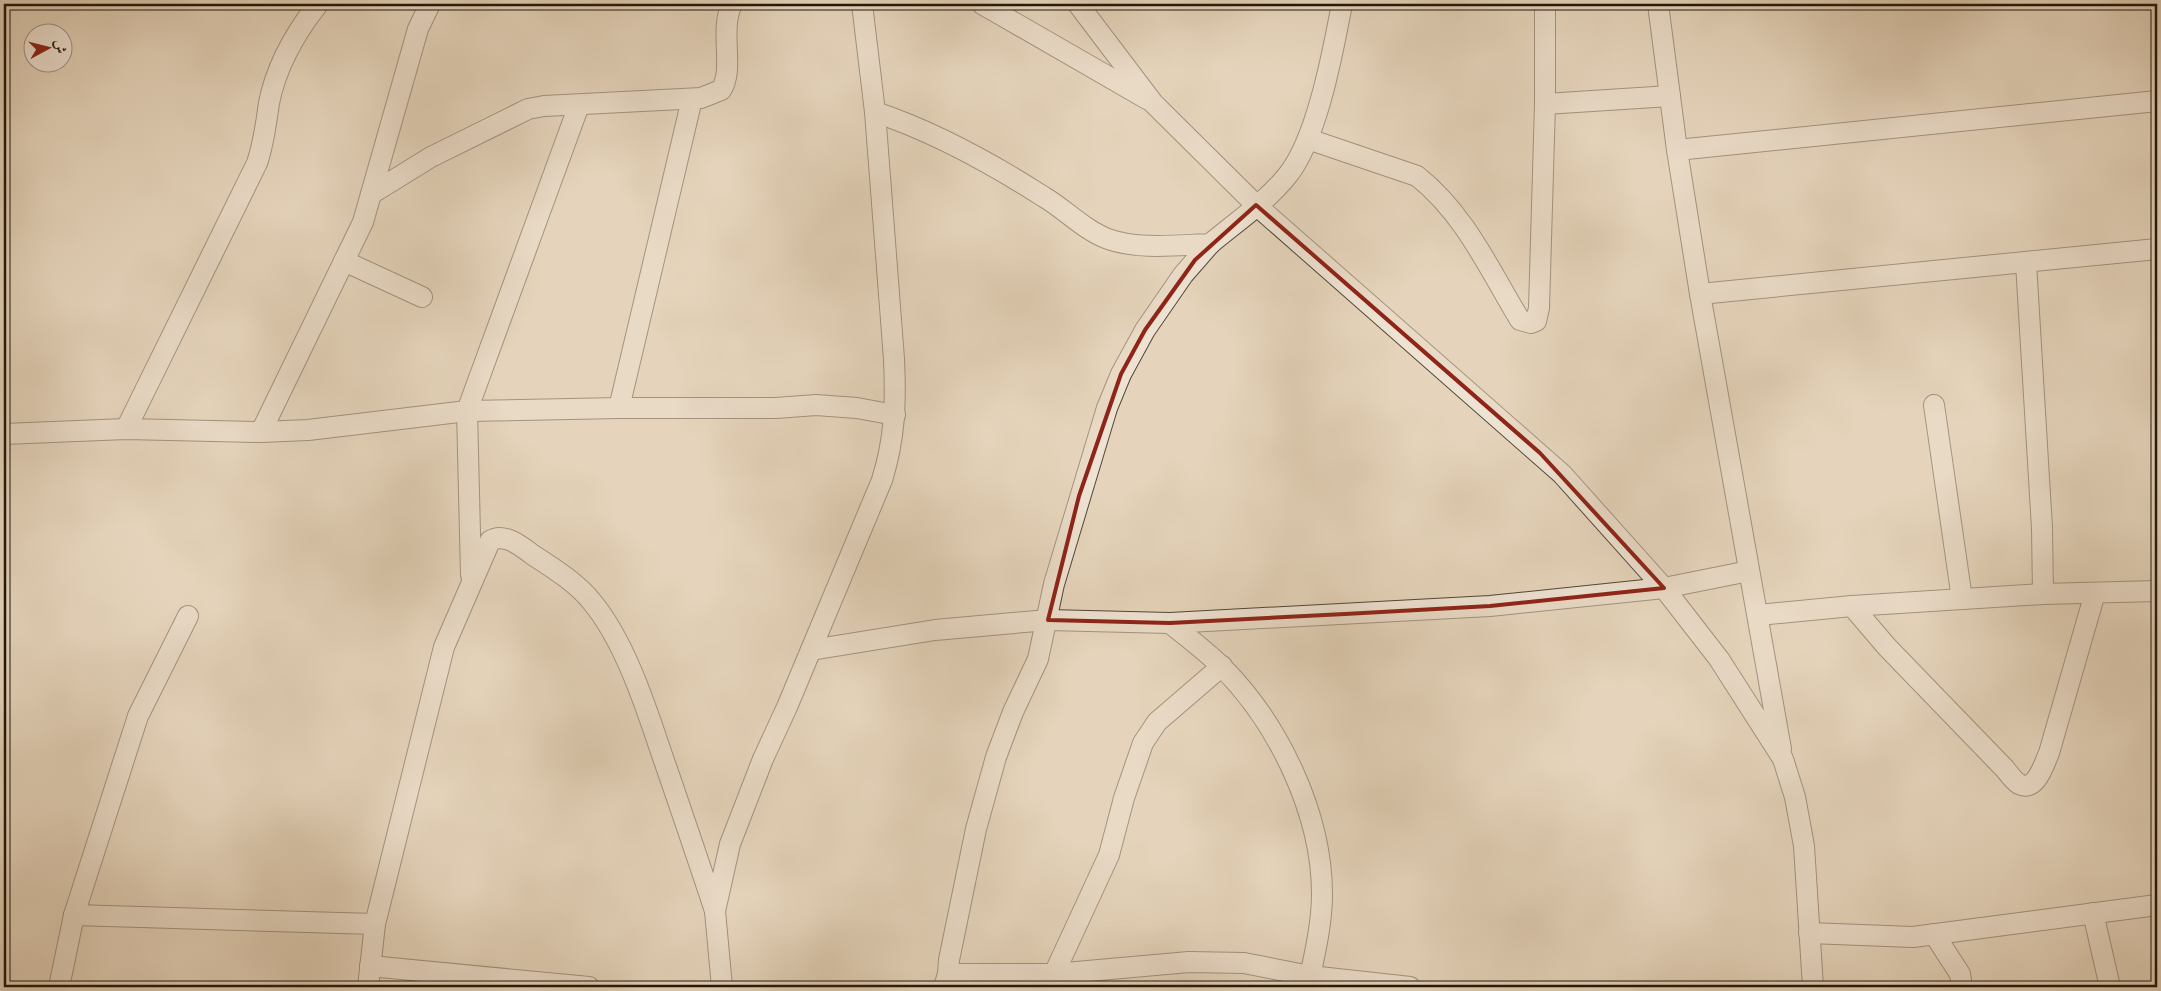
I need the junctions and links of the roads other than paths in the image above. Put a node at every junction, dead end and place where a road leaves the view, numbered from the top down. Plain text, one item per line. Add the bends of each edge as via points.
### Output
1 (318, 4) edge
2 (430, 4) edge
3 (732, 4) edge
4 (862, 4) edge
5 (982, 4) edge
6 (1078, 4) edge
7 (1342, 4) edge
8 (1545, 4) edge
9 (1658, 4) edge
10 (1670, 96) junction
11 (692, 99) junction
12 (2157, 101) edge
13 (1153, 103) junction
14 (1545, 104) junction
15 (579, 105) junction
16 (875, 112) junction
17 (1308, 139) junction
18 (1677, 150) junction
19 (371, 194) junction
20 (1256, 205) junction
21 (1210, 244) junction
22 (2157, 249) edge
23 (344, 261) junction
24 (2026, 263) junction
25 (1700, 294) junction
26 (422, 298) dead end
27 (1934, 405) dead end
28 (619, 408) junction
29 (467, 411) junction
30 (894, 415) junction
31 (126, 429) junction
32 (261, 432) junction
33 (4, 434) edge
34 (1749, 571) junction
35 (471, 579) junction
36 (1664, 588) junction
37 (2157, 591) edge
38 (2095, 593) junction
39 (2043, 594) junction
40 (1962, 599) junction
41 (1852, 606) junction
42 (1758, 615) junction
43 (188, 616) dead end
44 (1048, 620) junction
45 (1170, 623) junction
46 (811, 650) junction
47 (1222, 666) junction
48 (1783, 758) junction
49 (2157, 904) edge
50 (715, 911) junction
51 (2093, 913) junction
52 (74, 915) junction
53 (375, 924) junction
54 (1809, 933) junction
55 (1934, 934) junction
56 (370, 966) junction
57 (1054, 974) junction
58 (1310, 976) junction
59 (946, 980) edge
60 (58, 987) edge
61 (368, 987) edge
62 (590, 987) edge
63 (722, 987) edge
64 (1410, 987) edge
65 (1813, 987) edge
66 (1962, 987) edge
67 (2110, 987) edge

1 - 31 street via 284,60 270,101 265,138 257,163
2 - 19 street via 418,29
3 - 11 street via 727,14 724,86 721,90
4 - 16 street
5 - 13 street
6 - 13 street
7 - 17 street via 1335,45
8 - 14 street
9 - 10 street
10 - 14 street
10 - 18 street
11 - 15 street
11 - 28 street
12 - 18 street
13 - 20 street
14 - 17 street via 1539,308 1536,320 1531,323 1520,320 1476,244 1430,186 1417,176
15 - 19 street via 544,106 518,113 431,156
15 - 29 street
16 - 21 street via 920,128 968,152 1107,239 1153,245
16 - 30 street via 894,359
17 - 20 street via 1286,177
18 - 25 street
19 - 23 street
20 - 21 street
20 - 36 street via 1444,373 1540,452 1590,503
21 - 44 street via 1163,303 1118,382 1079,496 1054,584
22 - 24 street
23 - 26 street
23 - 32 street
24 - 25 street
24 - 39 street
25 - 34 street
27 - 40 street
28 - 29 street
28 - 30 street via 816,405
29 - 32 street via 308,430
29 - 35 street
30 - 46 street via 891,451 882,480
31 - 32 street
31 - 33 street
34 - 36 street
34 - 42 street
35 - 50 street via 490,541 502,537 550,566 594,604 621,650 643,698
35 - 53 street via 444,647
36 - 45 street via 1490,606
36 - 48 street via 1719,659
37 - 38 street
38 - 39 street
38 - 41 street via 2042,770 2033,783 2027,785 2020,784 1992,756
39 - 40 street
40 - 41 street
41 - 42 street
42 - 48 street
43 - 52 street via 138,716
44 - 45 street
44 - 46 street via 935,630
44 - 59 street via 1038,659 1002,737 980,811
45 - 47 street
46 - 50 street via 730,844
47 - 57 street via 1157,722 1143,743 1109,855
47 - 58 street via 1272,730 1312,822 1320,861 1322,894
48 - 54 street via 1795,797 1804,846
49 - 51 street
50 - 63 street
51 - 55 street
51 - 67 street
52 - 53 street
52 - 60 street
53 - 56 street
54 - 55 street via 1884,937
54 - 65 street
55 - 66 street via 1960,974
56 - 61 street
56 - 62 street
57 - 58 street via 1189,962 1244,963
57 - 59 street
58 - 64 street

